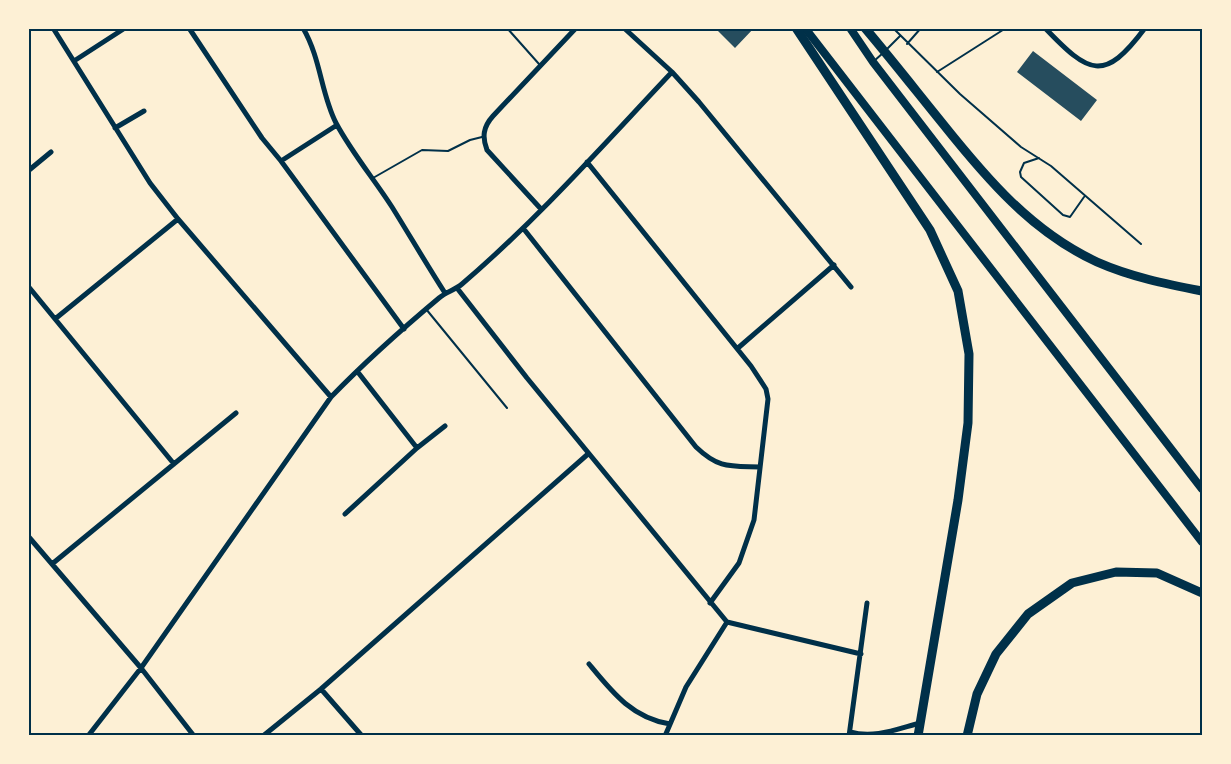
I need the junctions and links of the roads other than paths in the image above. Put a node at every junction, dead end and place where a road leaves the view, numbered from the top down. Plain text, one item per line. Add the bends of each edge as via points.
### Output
1 (53, 28) edge
2 (125, 28) edge
3 (189, 28) edge
4 (303, 28) edge
5 (507, 28) edge
6 (576, 28) edge
7 (624, 28) edge
8 (796, 28) edge
9 (805, 28) edge
10 (850, 28) edge
11 (866, 28) edge
12 (892, 28) edge
13 (921, 28) edge
14 (1006, 28) edge
15 (1045, 28) edge
16 (1145, 28) edge
17 (900, 36) junction
18 (907, 44) junction
19 (884, 52) junction
20 (74, 60) junction
21 (873, 62) junction
22 (540, 65) junction
23 (672, 72) junction
24 (937, 72) junction
25 (144, 111) dead end
26 (337, 124) junction
27 (115, 128) junction
28 (483, 137) junction
29 (51, 152) dead end
30 (1039, 158) junction
31 (281, 161) junction
32 (588, 162) junction
33 (28, 171) edge
34 (373, 178) junction
35 (1084, 196) junction
36 (541, 209) junction
37 (178, 219) junction
38 (523, 228) junction
39 (1141, 244) dead end
40 (834, 265) junction
41 (28, 286) edge
42 (851, 287) dead end
43 (457, 288) junction
44 (1203, 291) edge
45 (445, 293) junction
46 (426, 309) junction
47 (56, 319) junction
48 (404, 329) junction
49 (738, 348) junction
50 (357, 371) junction
51 (331, 397) junction
52 (507, 408) dead end
53 (236, 413) dead end
54 (445, 426) dead end
55 (417, 448) junction
56 (588, 454) junction
57 (174, 464) junction
58 (760, 467) junction
59 (1203, 489) edge
60 (345, 514) dead end
61 (28, 536) edge
62 (1203, 542) edge
63 (52, 564) junction
64 (1203, 594) edge
65 (710, 603) junction
66 (867, 603) dead end
67 (727, 622) junction
68 (861, 654) junction
69 (589, 664) dead end
70 (141, 668) junction
71 (321, 689) junction
72 (670, 723) junction
73 (920, 723) junction
74 (850, 734) edge
75 (88, 735) edge
76 (194, 735) edge
77 (263, 735) edge
78 (362, 735) edge
79 (665, 735) edge
80 (918, 735) edge
81 (967, 735) edge

1 - 20 street
2 - 20 street
3 - 31 street
4 - 26 street
5 - 22 lane
6 - 22 street
7 - 23 street
8 - 73 highway via 930,230 958,291 969,354 968,423
9 - 62 main road
10 - 21 main road
11 - 19 highway
12 - 17 lane
13 - 18 lane
14 - 24 lane
15 - 16 street via 1078,59 1088,65 1106,66 1128,50
17 - 18 lane
17 - 19 lane
18 - 24 lane
19 - 21 lane
19 - 44 highway via 984,174 1045,231 1115,270
20 - 27 street
21 - 59 main road
22 - 28 street via 488,122
23 - 32 street
23 - 40 street
24 - 30 lane via 1021,147
25 - 27 street
26 - 31 street
26 - 34 street
27 - 37 street
28 - 34 lane via 448,151 422,150
28 - 36 street via 491,156
29 - 33 street
30 - 35 lane
30 - 35 lane via 1024,163 1021,177 1063,215 1070,217
31 - 48 street
32 - 36 street
32 - 49 street
34 - 45 street
35 - 39 lane
36 - 38 street
37 - 47 street
37 - 51 street
38 - 43 street
38 - 58 street via 696,447 714,463
40 - 42 street
40 - 49 street
41 - 47 street
43 - 45 street
43 - 56 street
45 - 46 street
46 - 48 street
46 - 52 lane
47 - 57 street
48 - 50 street
49 - 58 street via 766,389 768,399
50 - 51 street
50 - 55 street
51 - 70 street
53 - 57 street
54 - 55 street
55 - 60 street
56 - 65 street
56 - 71 street
57 - 63 street
58 - 65 street via 754,520 746,547
61 - 63 street
63 - 70 street
64 - 81 highway via 1157,573 1116,572 1072,584 1028,614 996,654 976,694
65 - 67 street
66 - 68 street
67 - 68 street
67 - 72 street via 694,672
68 - 74 street
69 - 72 street via 610,689 642,716
70 - 75 street
70 - 76 street
71 - 77 street
71 - 78 street
72 - 79 street
73 - 74 street via 875,735
73 - 80 highway

